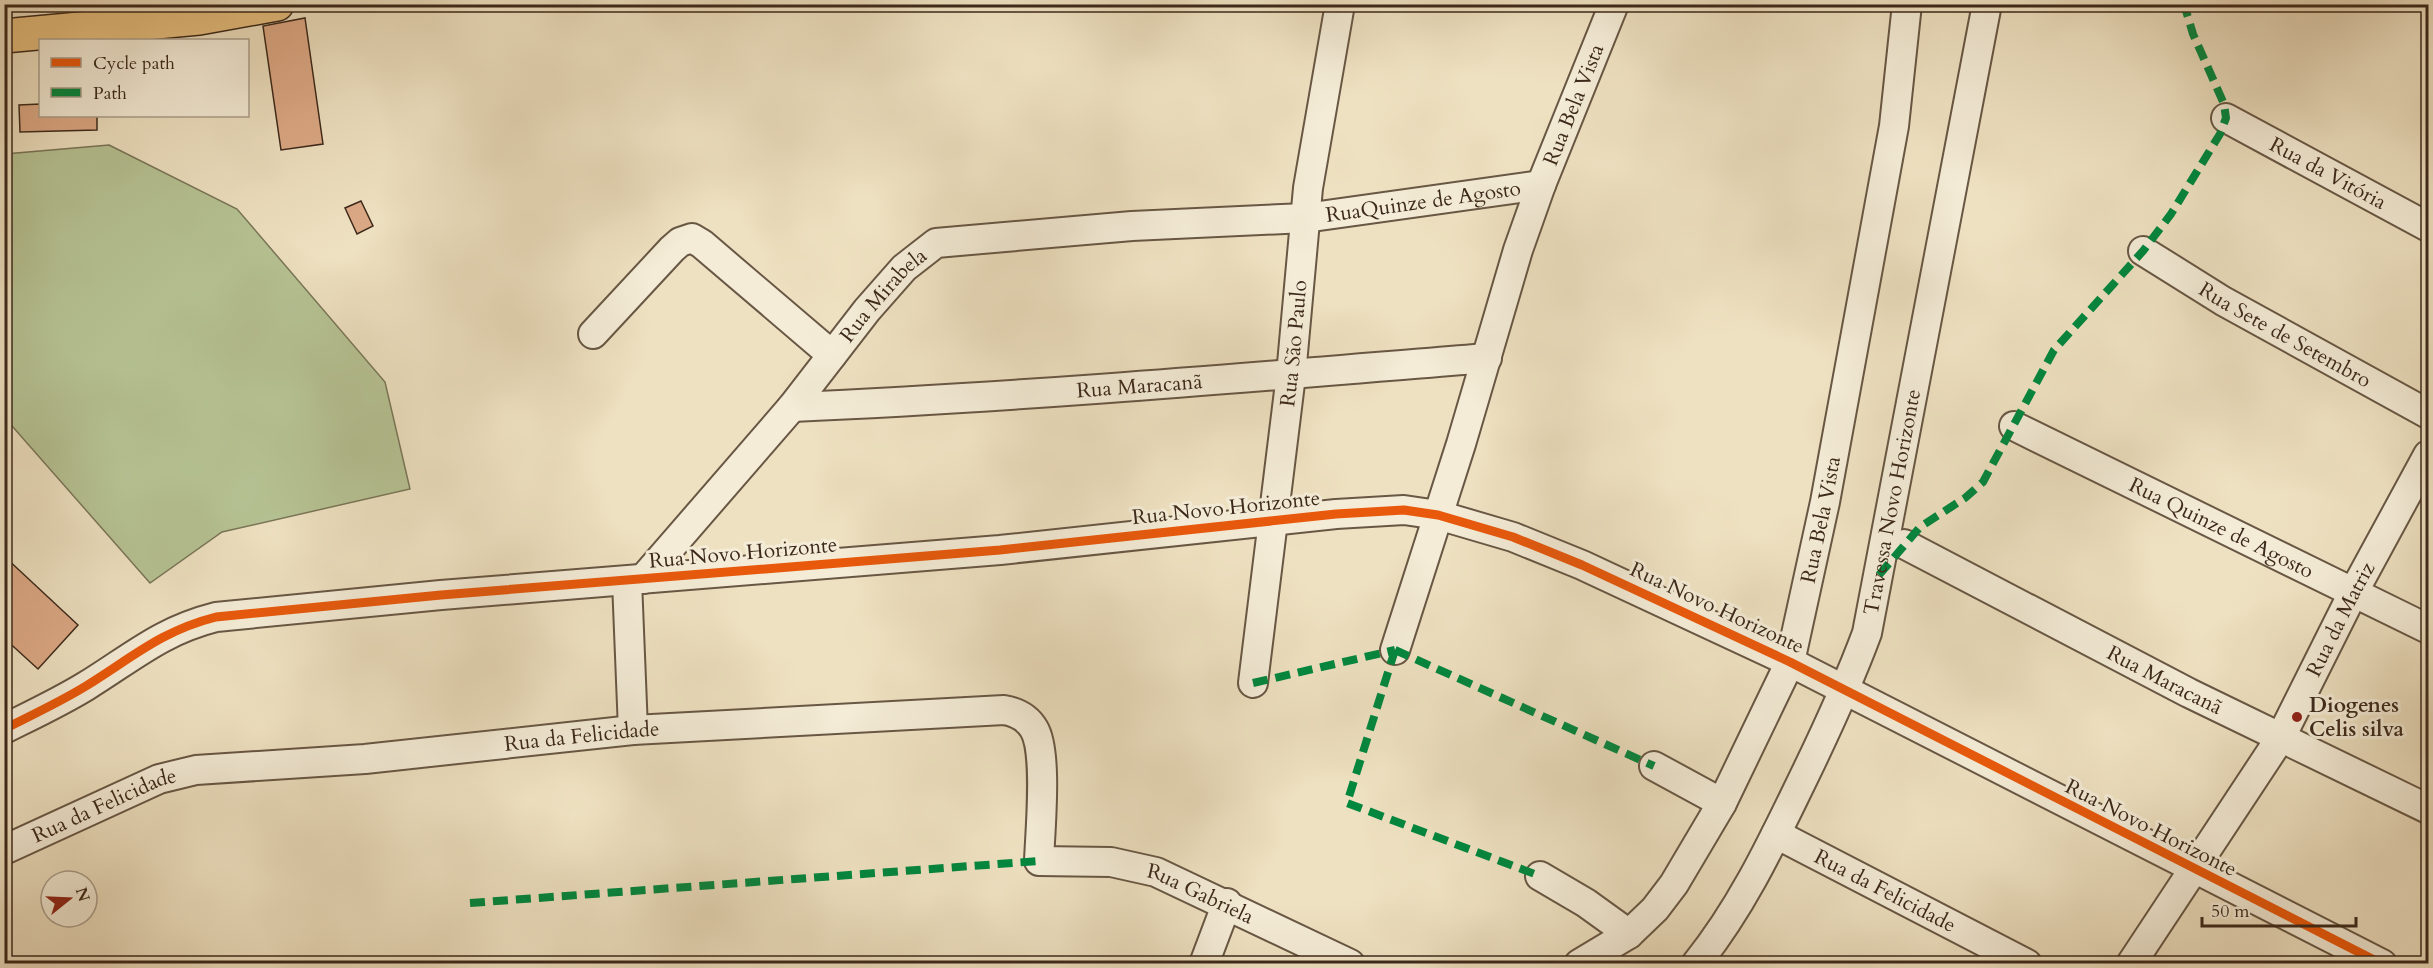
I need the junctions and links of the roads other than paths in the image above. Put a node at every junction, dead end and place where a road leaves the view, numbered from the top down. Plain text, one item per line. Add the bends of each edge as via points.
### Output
1 (277, 4) edge
2 (1340, 4) edge
3 (1614, 4) edge
4 (1907, 4) edge
5 (1986, 4) edge
6 (4, 36) edge
7 (2226, 118) dead end
8 (1541, 185) junction
9 (1305, 218) junction
10 (2428, 227) edge
11 (2143, 251) dead end
12 (593, 334) dead end
13 (832, 354) junction
14 (1487, 358) junction
15 (1290, 375) junction
16 (792, 407) junction
17 (2428, 414) edge
18 (2014, 426) dead end
19 (2428, 455) edge
20 (1438, 515) junction
21 (1271, 521) junction
22 (1904, 544) dead end
23 (635, 580) junction
24 (2353, 593) junction
25 (2428, 629) edge
26 (1395, 650) dead end
27 (1790, 662) junction
28 (1253, 683) dead end
29 (1846, 690) junction
30 (4, 729) edge
31 (633, 730) junction
32 (2281, 737) junction
33 (1654, 766) dead end
34 (1722, 802) junction
35 (2428, 809) edge
36 (1776, 834) junction
37 (4, 850) edge
38 (1040, 861) joint
39 (2194, 870) junction
40 (1540, 876) dead end
41 (1227, 903) junction
42 (1629, 934) junction
43 (1204, 963) edge
44 (1350, 963) edge
45 (1579, 963) edge
46 (1697, 963) edge
47 (2027, 963) edge
48 (2131, 963) edge
49 (2382, 963) edge

1 - 6 main road via 199,18
2 - 9 street, Rua São Paulo via 1317,123
3 - 8 street, Rua Bela Vista
4 - 27 street, Rua Bela Vista via 1894,126 1826,502
5 - 29 street, Travessa Novo Horizonte via 1867,633
7 - 10 street, Rua da Vitória
8 - 9 street, RuaQuinze de Agosto
8 - 14 street, Rua Bela Vista
9 - 13 street, Rua Mirabela via 1120,227 936,243 904,268
9 - 15 street, Rua São Paulo
11 - 17 street, Rua Sete de Setembro via 2223,301
12 - 13 street via 672,249 692,238
13 - 16 street, Rua Mirabela
14 - 15 street, Rua Maracanã
14 - 20 street, Rua Bela Vista
15 - 16 street, Rua Maracanã via 955,400
15 - 21 street, Rua São Paulo
16 - 23 street, Rua Mirabela
18 - 24 street, Rua Quinze de Agosto
19 - 24 street, Rua da Matriz
20 - 21 street, Rua Novo Horizonte via 1404,510
20 - 26 street, Rua Bela Vista
20 - 27 street, Rua Novo Horizonte via 1513,537 1582,565
21 - 23 street, Rua Novo Horizonte via 1000,550
21 - 28 street, Rua São Paulo
22 - 32 street, Rua Maracanã
23 - 30 street, Rua Novo Horizonte via 216,617 164,634 86,686
23 - 31 street
24 - 25 street, Rua Quinze de Agosto
24 - 32 street, Rua da Matriz
27 - 29 street, Rua Novo Horizonte
27 - 34 street, Rua Bela Vista
29 - 36 street, Travessa Novo Horizonte
29 - 39 street, Rua Novo Horizonte
31 - 37 street, Rua da Felicidade via 365,759 180,773 140,787
31 - 38 street, Rua da Felicidade via 960,711 1015,712 1039,739
32 - 35 street, Rua Maracanã
32 - 39 street, Rua da Matriz
33 - 34 street
34 - 42 street, Rua Bela Vista via 1674,884
36 - 46 street, Travessa Novo Horizonte via 1724,927
36 - 47 street, Rua da Felicidade
38 - 41 street, Rua Gabriela via 1080,860 1135,867
39 - 48 street, Rua da Matriz
39 - 49 street, Rua Novo Horizonte
40 - 42 street
41 - 43 street
41 - 44 street, Rua Gabriela
42 - 45 street, Rua Bela Vista

